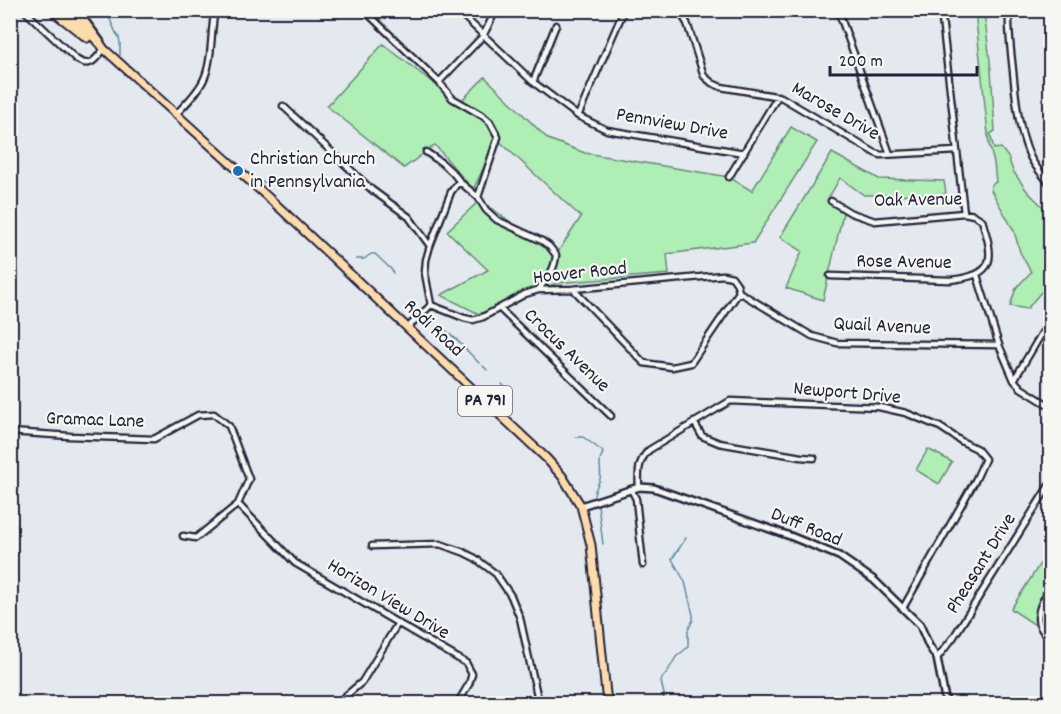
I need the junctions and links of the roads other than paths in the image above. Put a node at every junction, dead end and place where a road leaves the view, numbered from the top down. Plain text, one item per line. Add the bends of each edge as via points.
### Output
1 (24, 10) edge
2 (51, 10) edge
3 (62, 10) edge
4 (75, 10) edge
5 (215, 10) edge
6 (364, 10) edge
7 (456, 10) edge
8 (496, 10) edge
9 (624, 10) edge
10 (674, 10) edge
11 (838, 10) edge
12 (941, 10) edge
13 (1009, 10) edge
14 (556, 25) dead end
15 (483, 36) junction
16 (102, 45) junction
17 (439, 82) junction
18 (533, 82) junction
19 (778, 96) junction
20 (283, 106) dead end
21 (176, 114) junction
22 (578, 116) junction
23 (957, 151) junction
24 (426, 152) dead end
25 (744, 153) junction
26 (890, 154) junction
27 (729, 177) dead end
28 (461, 183) junction
29 (1050, 184) edge
30 (478, 197) junction
31 (831, 201) dead end
32 (964, 213) junction
33 (430, 246) junction
34 (977, 275) junction
35 (830, 276) dead end
36 (538, 290) junction
37 (573, 290) junction
38 (739, 292) junction
39 (431, 305) junction
40 (499, 308) junction
41 (407, 328) junction
42 (1050, 328) edge
43 (999, 345) junction
44 (1014, 380) junction
45 (1050, 406) edge
46 (611, 416) dead end
47 (694, 422) junction
48 (10, 432) edge
49 (814, 458) dead end
50 (1050, 484) edge
51 (639, 487) junction
52 (631, 489) junction
53 (238, 504) junction
54 (581, 506) junction
55 (183, 536) dead end
56 (372, 546) dead end
57 (643, 565) dead end
58 (1050, 588) edge
59 (903, 609) junction
60 (398, 622) junction
61 (1050, 639) edge
62 (937, 658) junction
63 (336, 704) edge
64 (457, 704) edge
65 (538, 704) edge
66 (609, 704) edge
67 (948, 704) edge

1 - 16 street via 80,62 91,62
2 - 16 main road, Rodi Road / PA 791 via 96,45
3 - 16 main road, Rodi Road / PA 791
4 - 16 highway
5 - 21 street via 205,77
6 - 17 street
7 - 15 street, Pennview Drive
8 - 15 street
9 - 22 street
10 - 19 street, Marose Drive via 687,23 704,76 711,83
11 - 26 street
12 - 23 street
13 - 29 street via 1021,130 1029,155
14 - 18 street
15 - 17 street
15 - 18 street, Pennview Drive
16 - 21 main road, Rodi Road / PA 791
17 - 30 street via 452,98 490,122 498,137
18 - 22 street, Pennview Drive
19 - 25 street
19 - 26 street, Marose Drive via 875,153
20 - 33 street via 372,190 409,217
21 - 41 main road, Rodi Road / PA 791
22 - 25 street, Pennview Drive via 607,130
23 - 26 street, Marose Drive
23 - 32 street
24 - 28 street
25 - 27 street
28 - 30 street
28 - 33 street via 450,192
30 - 36 street via 497,220 542,241 556,255 551,274
31 - 32 street, Oak Avenue via 875,221
32 - 34 street, Oak Avenue via 982,220 989,242 990,256
33 - 39 street via 425,273
34 - 35 street, Rose Avenue via 950,280
34 - 43 street
36 - 37 street, Hoover Road
36 - 40 street, Hoover Road
37 - 38 street, Hoover Road via 723,275 732,277
37 - 38 street via 644,363 672,367 691,363
38 - 43 street, Quail Avenue via 812,336 837,343
39 - 40 street, Hoover Road via 473,320
39 - 41 street
40 - 46 street, Crocus Avenue
41 - 54 main road, Rodi Road / PA 791 via 546,458
42 - 44 street via 1042,333
43 - 44 street
44 - 45 street
47 - 49 street via 702,436 719,443
47 - 51 street, Newport Drive via 642,457
47 - 59 street, Newport Drive via 730,401 879,407 940,427 977,449 986,459
48 - 53 street, Gramac Lane via 154,439 198,415 214,414 229,426 249,479
50 - 62 street, Pheasant Drive
51 - 52 street, Duff Road
51 - 59 street, Duff Road via 654,488 839,556 874,580
52 - 54 street, Duff Road
52 - 57 street via 636,500
53 - 55 street via 196,538
53 - 60 street, Horizon View Drive via 295,563
54 - 66 main road, Rodi Road / PA 791 via 591,545
56 - 65 street via 441,544 475,558 496,574 520,618
58 - 61 street via 1039,616 1039,626
59 - 62 street, Duff Road via 920,625
60 - 63 street via 362,682
60 - 64 street, Horizon View Drive via 466,663 472,674
62 - 67 street, Duff Road

